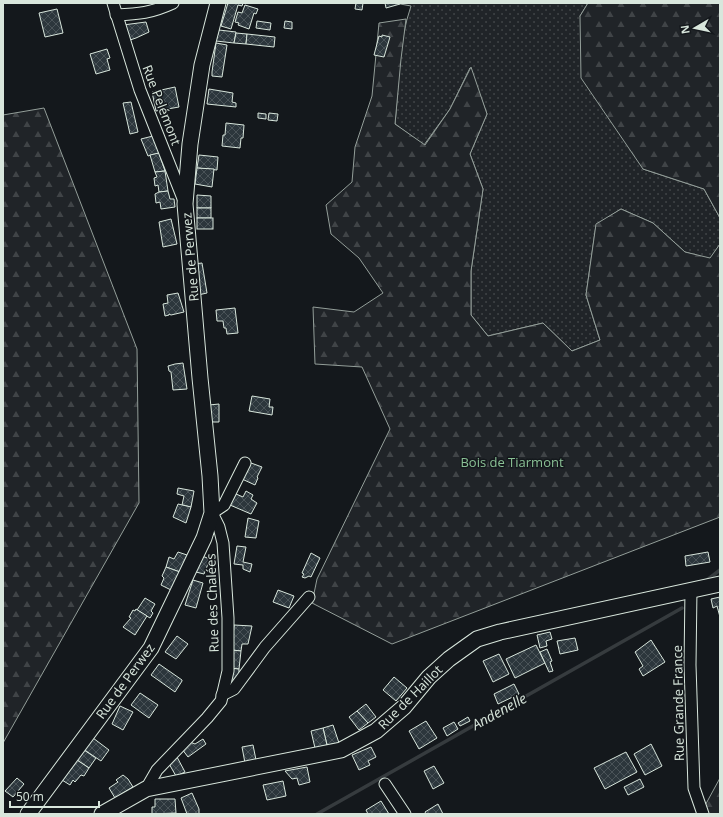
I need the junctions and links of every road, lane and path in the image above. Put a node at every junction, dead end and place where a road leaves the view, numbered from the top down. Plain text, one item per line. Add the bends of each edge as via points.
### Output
1 (113, 3) edge
2 (173, 3) edge
3 (218, 3) edge
4 (116, 15) junction
5 (185, 204) junction
6 (245, 463) dead end
7 (212, 513) junction
8 (720, 584) edge
9 (691, 589) junction
10 (309, 597) dead end
11 (222, 695) junction
12 (385, 784) dead end
13 (146, 789) junction
14 (28, 814) edge
15 (103, 814) edge
16 (405, 814) edge
17 (703, 814) edge

1 - 4 street, Rue Pelémont
2 - 4 street via 140,14
3 - 5 street, Rue de Perwez via 202,65 190,144
4 - 5 street, Rue Pelémont via 140,90
5 - 7 street, Rue de Perwez
6 - 7 street via 224,505
7 - 11 street, Rue des Chalées via 223,543 228,611 228,671
7 - 14 street, Rue de Perwez via 204,538 151,648
8 - 9 street, Rue de Haillot
9 - 13 street, Rue de Haillot via 477,639 448,659 404,707 376,731 341,750
9 - 17 street, Rue Grande France via 690,665 694,788
10 - 11 street, Rue des Chalées via 265,647 234,689
11 - 13 street, Rue des Chalées via 221,701 207,718 157,770
12 - 16 street
13 - 15 street, Rue de Haillot

